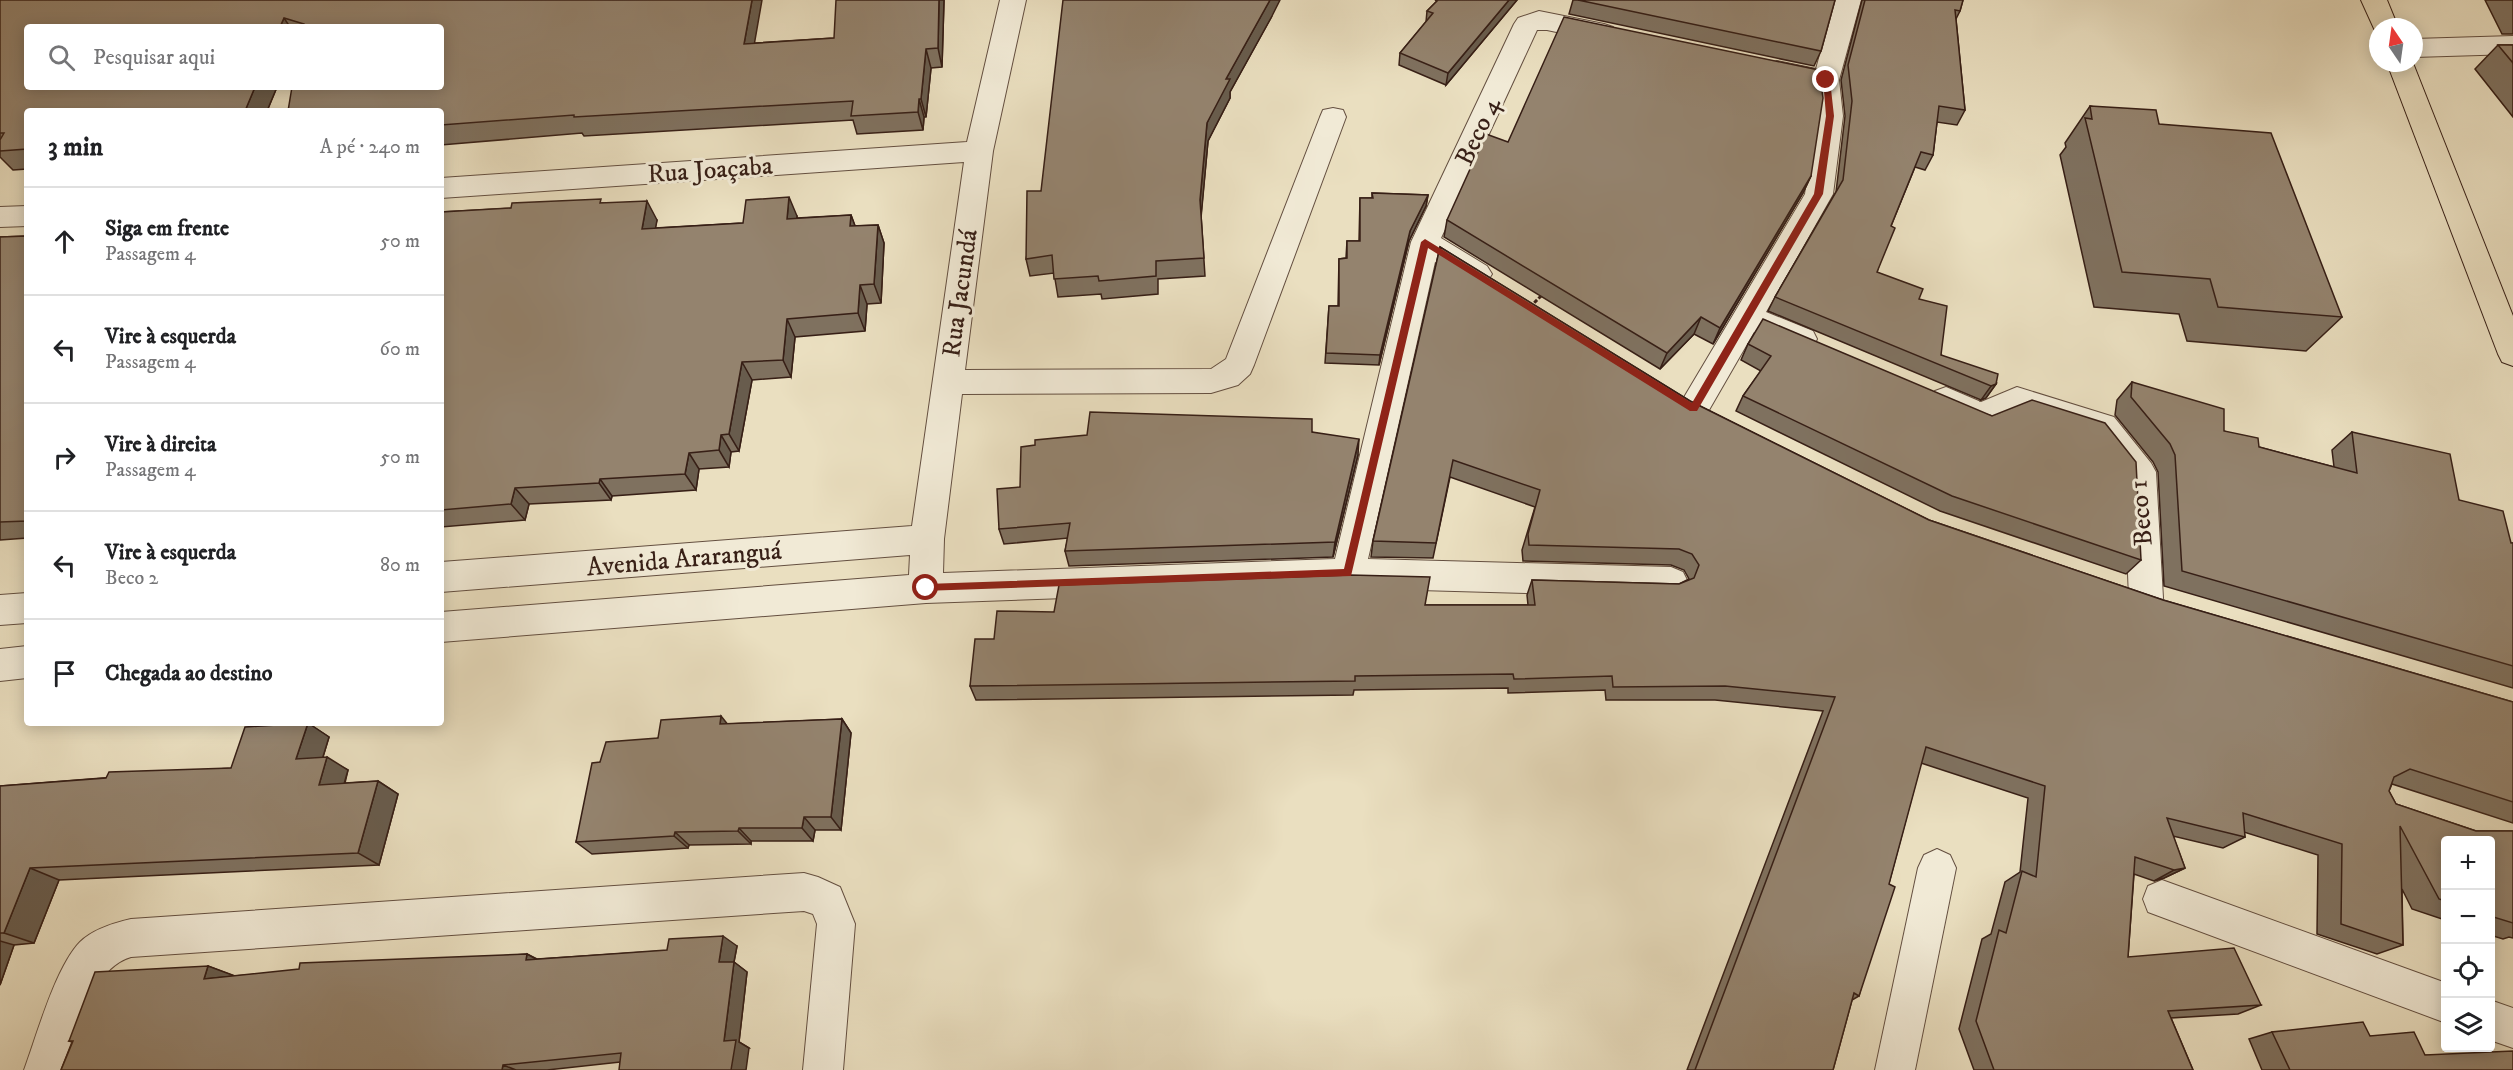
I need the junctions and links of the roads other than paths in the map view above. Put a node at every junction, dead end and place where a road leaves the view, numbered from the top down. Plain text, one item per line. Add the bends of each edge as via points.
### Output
1 (1012, 0) edge
2 (1848, 0) edge
3 (2374, 0) edge
4 (2381, 18) edge
5 (1628, 38) edge
6 (2513, 45) edge
7 (2423, 48) edge
8 (1756, 65) edge
9 (2404, 72) edge
10 (1826, 80) junction
11 (1333, 117) dead end
12 (979, 151) junction
13 (444, 188) edge
14 (24, 216) edge
15 (0, 217) edge
16 (1425, 242) junction
17 (1539, 298) dead end
18 (2504, 308) edge
19 (1748, 317) junction
20 (1825, 349) edge
21 (2513, 354) edge
22 (947, 382) junction
23 (1921, 389) edge
24 (1665, 390) edge
25 (927, 539) junction
26 (1348, 573) junction
27 (444, 577) edge
28 (1671, 582) edge
29 (2113, 587) edge
30 (926, 588) junction
31 (24, 608) edge
32 (0, 610) edge
33 (444, 627) edge
34 (24, 662) edge
35 (0, 665) edge
36 (1937, 868) dead end
37 (2162, 899) dead end
38 (2441, 1002) edge
39 (2495, 1022) edge
40 (2513, 1028) edge
41 (44, 1070) edge
42 (823, 1070) edge
43 (1895, 1070) edge

1 - 12 street, Rua Jacundá
2 - 10 street
3 - 4 main road
5 - 16 street, Beco 4 via 1547,21 1532,22 1524,29
6 - 7 street
8 - 10 street
9 - 18 main road
10 - 19 street via 1830,116 1819,194
11 - 22 street via 1233,373 1211,381
12 - 13 street, Rua Joaçaba
12 - 22 street, Rua Jacundá
14 - 15 street
16 - 17 street
16 - 26 street, Beco 4
18 - 21 main road
19 - 20 street
19 - 24 street via 1704,414
22 - 25 street, Rua Jacundá
23 - 29 street, Beco 1 via 1981,416 2017,400 2103,426 2140,472 2157,602
25 - 27 street, Avenida Araranguá
25 - 30 street, Rua Jacundá
26 - 28 street, Avenida Araranguá
26 - 30 street, Avenida Araranguá
30 - 33 street, Avenida Araranguá
31 - 32 street
34 - 35 street
36 - 43 street
37 - 38 street
39 - 40 street
41 - 42 street via 81,975 92,957 111,943 130,938 804,892 821,895 832,907 836,924

